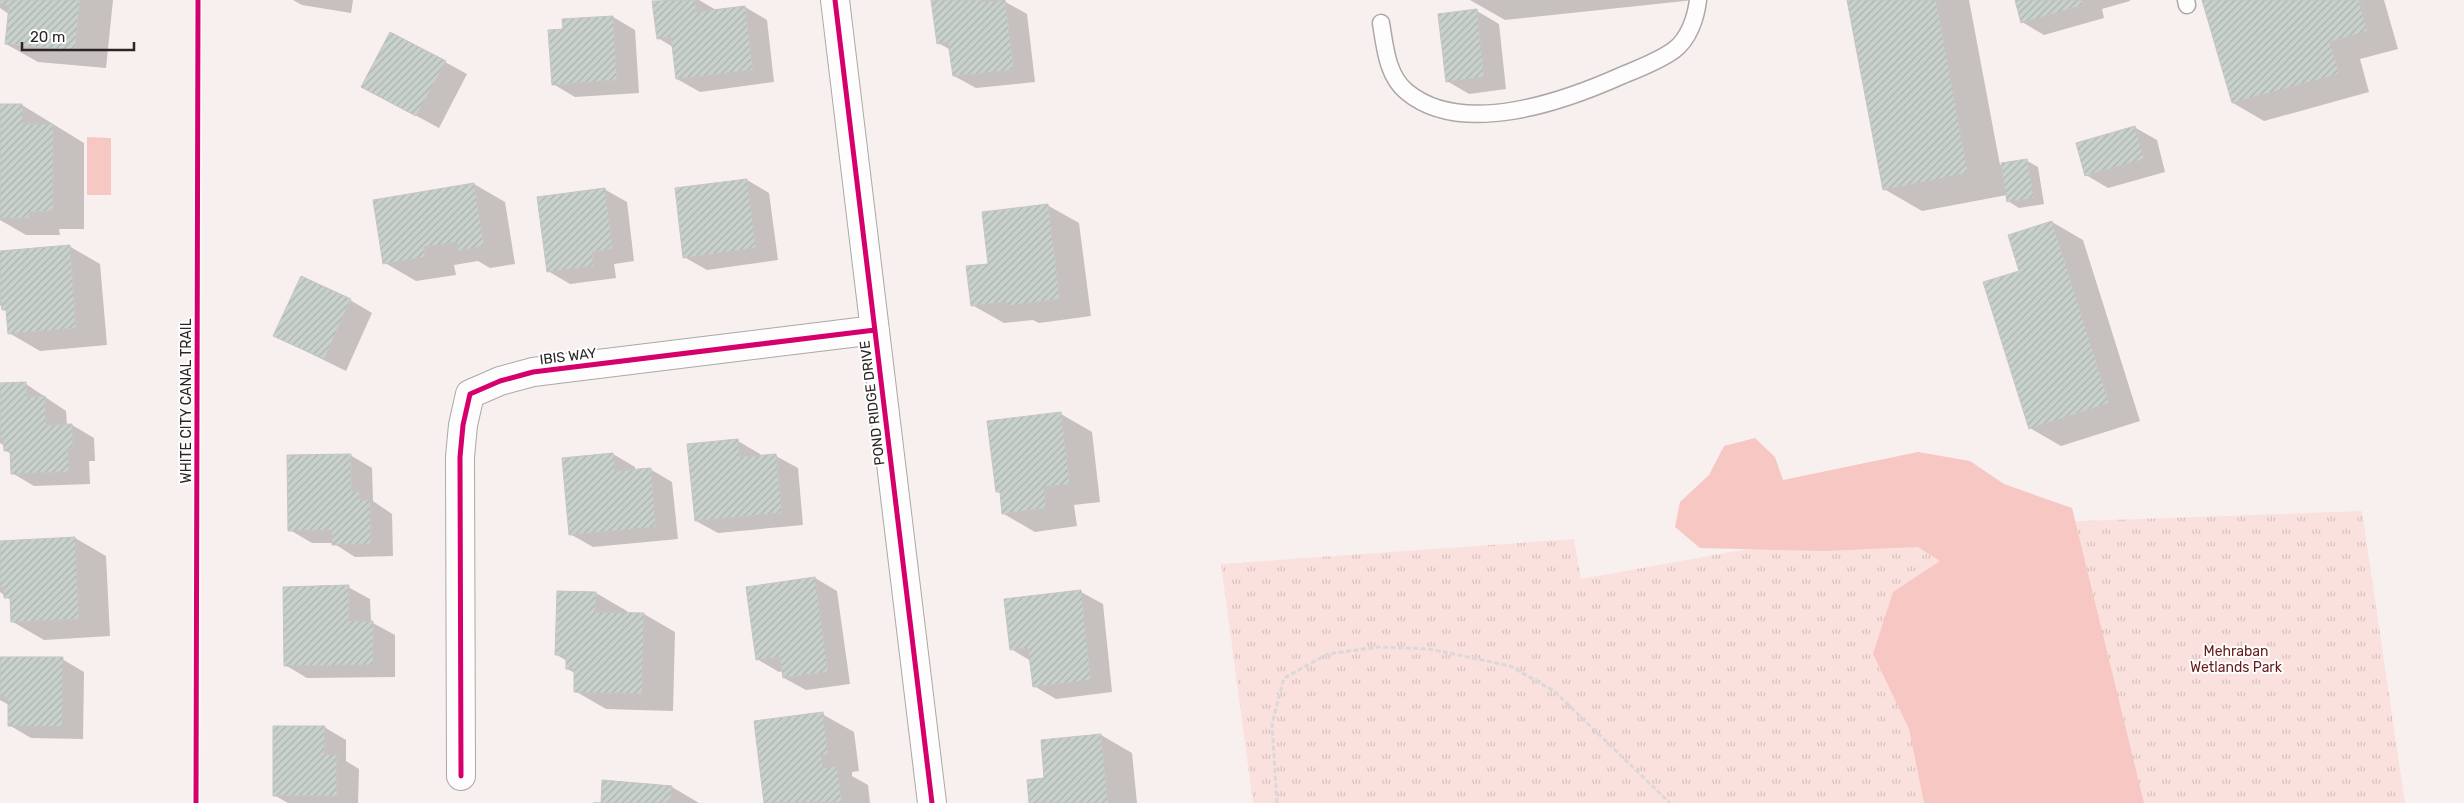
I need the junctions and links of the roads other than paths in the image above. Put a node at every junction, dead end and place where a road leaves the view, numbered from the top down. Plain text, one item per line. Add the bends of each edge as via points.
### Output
1 (835, 0) edge
2 (1698, 0) edge
3 (1381, 23) dead end
4 (875, 330) junction
5 (461, 776) dead end
6 (932, 803) edge

1 - 4 street, POND RIDGE DRIVE
2 - 3 lane via 1696,16 1676,49 1652,63 1572,96 1506,111 1472,114 1431,106 1405,91 1392,72
4 - 5 street, IBIS WAY via 533,372 470,394 460,457
4 - 6 street, POND RIDGE DRIVE

